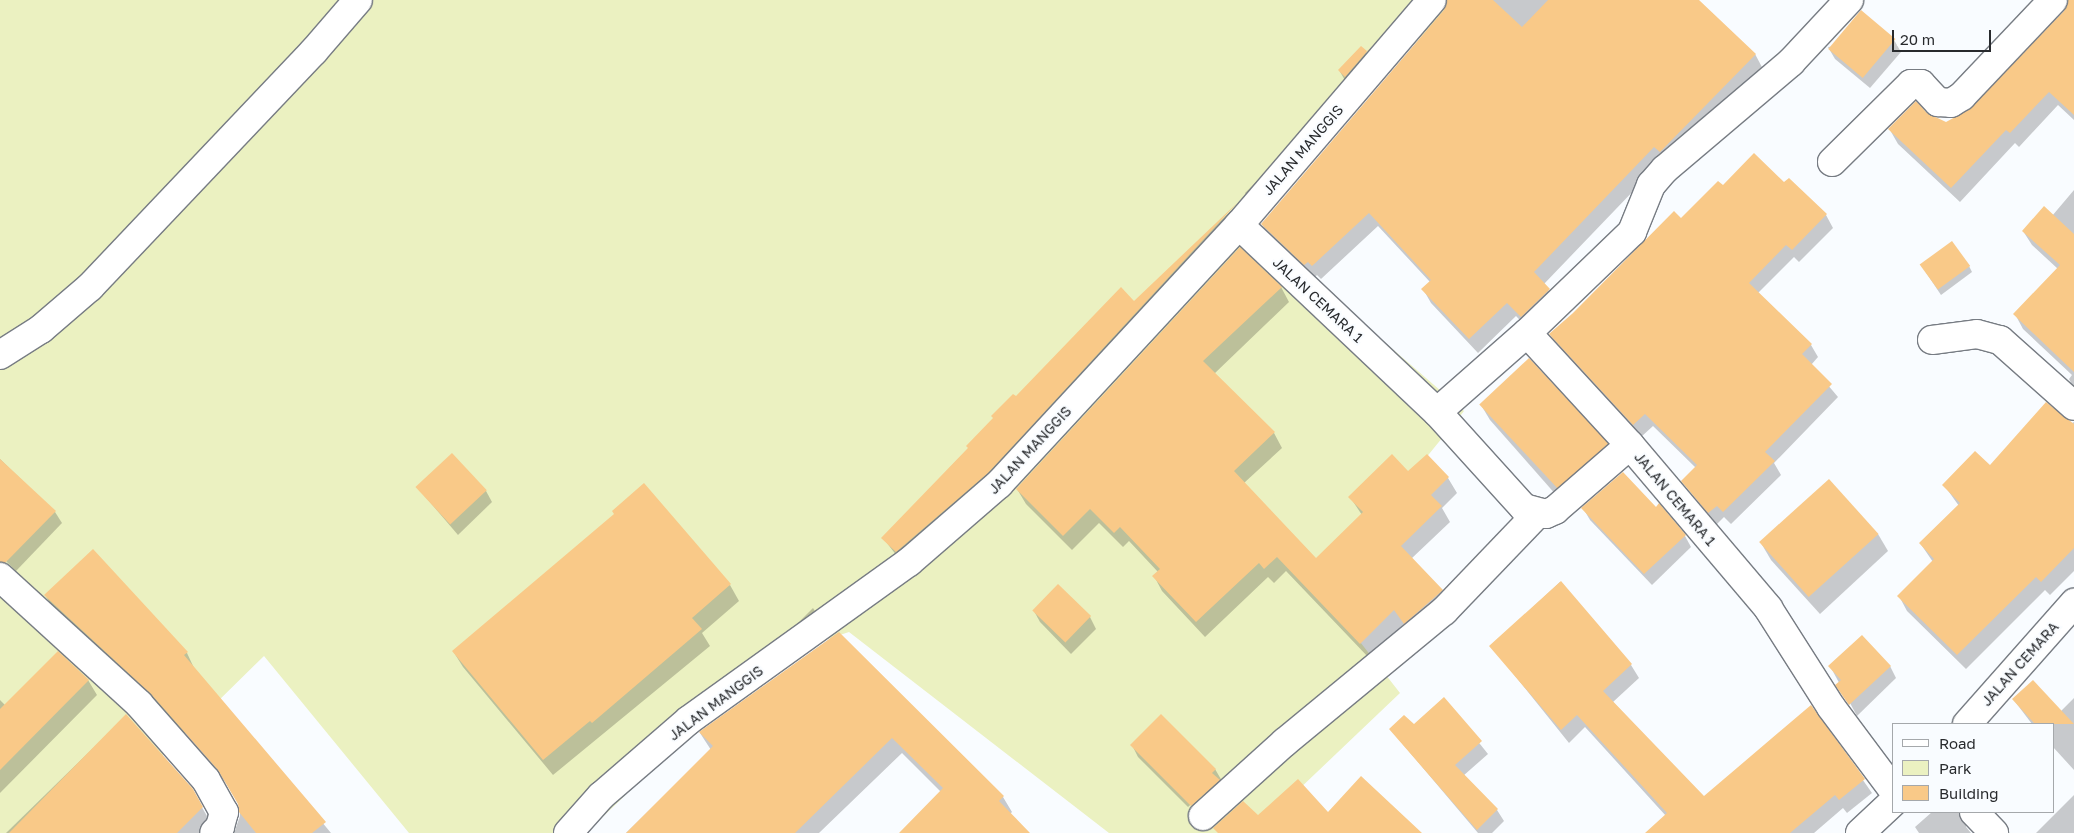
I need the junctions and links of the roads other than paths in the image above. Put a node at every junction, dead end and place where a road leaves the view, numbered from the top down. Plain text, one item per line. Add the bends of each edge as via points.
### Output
1 (358, 0) edge
2 (1432, 0) edge
3 (1849, 0) edge
4 (2053, 0) edge
5 (1832, 162) dead end
6 (1239, 225) junction
7 (1527, 333) junction
8 (1932, 340) dead end
9 (0, 355) edge
10 (2074, 406) edge
11 (1436, 412) junction
12 (1630, 446) junction
13 (1538, 513) junction
14 (0, 577) edge
15 (2074, 603) edge
16 (1968, 723) edge
17 (1892, 789) edge
18 (1892, 803) edge
19 (1975, 813) edge
20 (1203, 816) dead end
21 (214, 833) edge
22 (568, 833) edge
23 (1860, 833) edge
24 (1994, 833) edge

1 - 9 street via 314,51 90,287 41,329
2 - 6 street, JALAN MANGGIS
3 - 7 street via 1791,62 1665,169 1651,185 1632,232
4 - 5 street via 1962,96 1951,103 1938,102 1921,84 1911,84
6 - 11 street, JALAN CEMARA 1
6 - 22 street, JALAN MANGGIS via 999,484 960,521 909,562 690,720 600,796
7 - 11 street
7 - 12 street
8 - 10 street via 1976,334 2000,340
11 - 13 street, JALAN CEMARA 1 via 1524,508
12 - 13 street, JALAN CEMARA 1 via 1554,510
12 - 17 street, JALAN CEMARA 1 via 1768,608 1830,707
13 - 20 street via 1444,611 1285,742
14 - 21 street via 132,697 206,780 224,812 220,827
15 - 16 street, JALAN CEMARA
18 - 23 street
19 - 24 street

